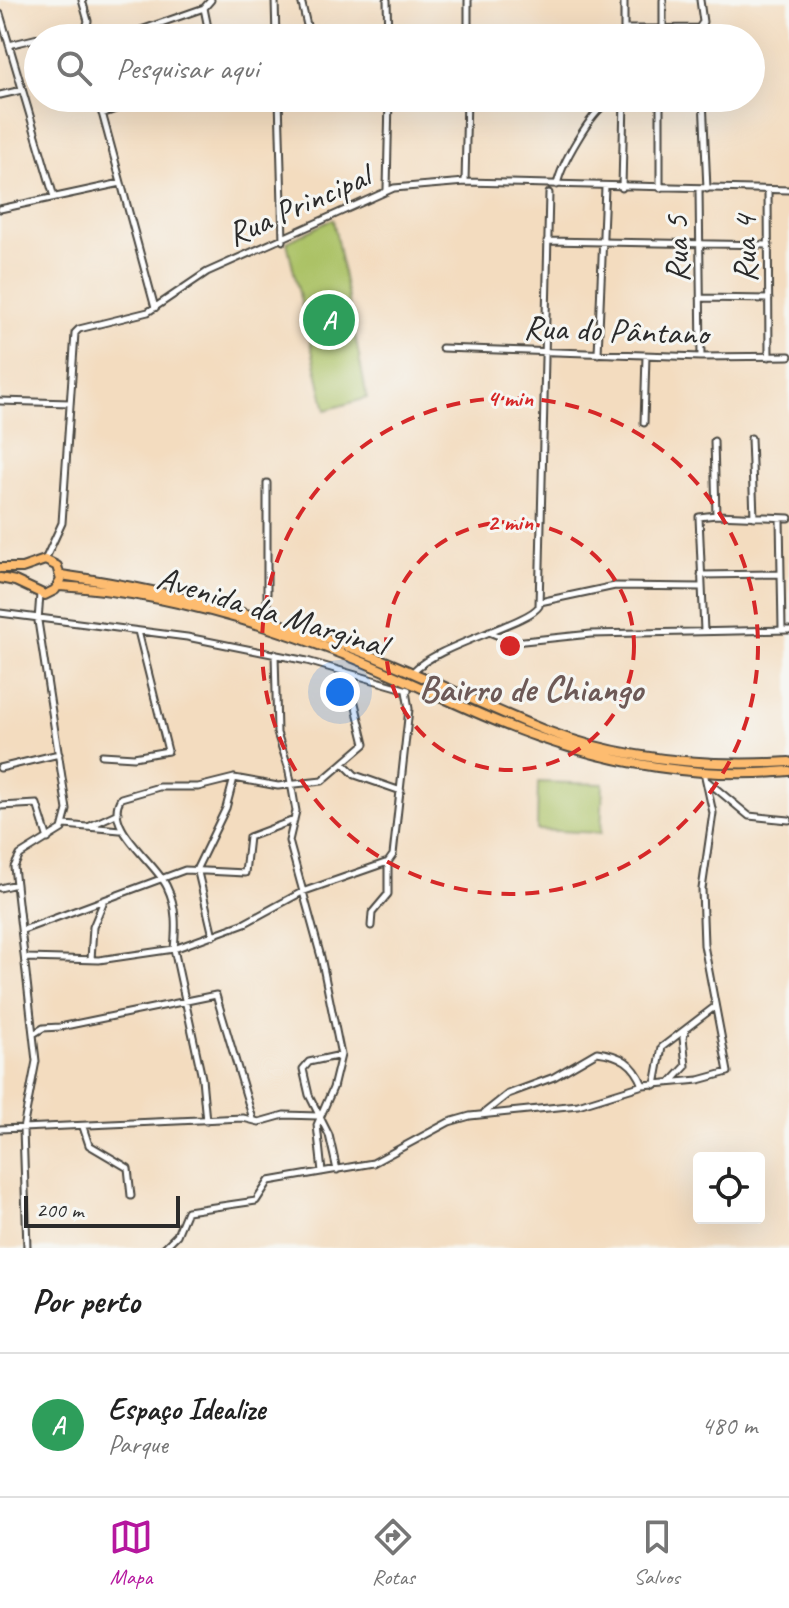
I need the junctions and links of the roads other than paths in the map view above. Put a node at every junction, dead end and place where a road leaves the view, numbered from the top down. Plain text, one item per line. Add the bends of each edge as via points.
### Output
1 (82, 0) edge
2 (211, 0) edge
3 (275, 0) edge
4 (301, 0) edge
5 (387, 0) edge
6 (468, 0) edge
7 (624, 0) edge
8 (663, 0) edge
9 (700, 0) edge
10 (204, 8) junction
11 (0, 14) edge
12 (87, 24) edge
13 (158, 24) edge
14 (207, 24) edge
15 (276, 24) edge
16 (307, 24) edge
17 (388, 24) edge
18 (468, 24) edge
19 (624, 24) edge
20 (663, 24) edge
21 (701, 24) edge
22 (24, 42) edge
23 (9, 45) junction
24 (22, 90) junction
25 (0, 95) edge
26 (24, 97) edge
27 (29, 112) edge
28 (107, 112) edge
29 (279, 112) edge
30 (389, 112) edge
31 (467, 112) edge
32 (597, 112) edge
33 (624, 112) edge
34 (660, 112) edge
35 (703, 112) edge
36 (102, 114) joint
37 (465, 182) junction
38 (121, 183) junction
39 (542, 184) junction
40 (556, 185) junction
41 (605, 187) junction
42 (622, 188) junction
43 (660, 188) junction
44 (387, 189) junction
45 (703, 189) junction
46 (768, 190) junction
47 (789, 190) edge
48 (549, 193) junction
49 (54, 197) junction
50 (0, 209) edge
51 (283, 241) junction
52 (547, 241) junction
53 (603, 242) junction
54 (699, 243) junction
55 (769, 245) junction
56 (700, 298) junction
57 (769, 299) junction
58 (155, 308) junction
59 (442, 348) dead end
60 (546, 352) junction
61 (598, 354) junction
62 (646, 356) junction
63 (789, 356) edge
64 (701, 357) junction
65 (769, 357) junction
66 (0, 401) edge
67 (70, 403) junction
68 (644, 423) dead end
69 (751, 438) dead end
70 (714, 441) dead end
71 (267, 483) dead end
72 (716, 515) junction
73 (754, 517) junction
74 (780, 518) junction
75 (789, 518) edge
76 (780, 557) junction
77 (789, 557) edge
78 (45, 560) junction
79 (30, 566) junction
80 (0, 568) edge
81 (781, 574) junction
82 (61, 575) junction
83 (701, 575) junction
84 (0, 578) edge
85 (59, 586) junction
86 (702, 587) junction
87 (29, 588) junction
88 (40, 594) junction
89 (540, 602) junction
90 (786, 603) edge
91 (0, 613) edge
92 (37, 617) junction
93 (267, 620) junction
94 (704, 628) junction
95 (138, 631) junction
96 (486, 631) junction
97 (787, 631) edge
98 (275, 654) junction
99 (354, 676) junction
100 (412, 677) junction
101 (406, 691) junction
102 (59, 754) junction
103 (102, 755) dead end
104 (789, 762) edge
105 (343, 763) junction
106 (0, 768) edge
107 (789, 771) edge
108 (705, 776) junction
109 (234, 778) junction
110 (292, 784) junction
111 (401, 791) junction
112 (0, 806) edge
113 (118, 813) junction
114 (296, 819) junction
115 (789, 820) edge
116 (284, 823) junction
117 (65, 825) junction
118 (87, 828) junction
119 (120, 830) junction
120 (48, 839) junction
121 (289, 841) junction
122 (388, 862) junction
123 (197, 868) junction
124 (162, 877) junction
125 (16, 884) junction
126 (0, 888) edge
127 (302, 892) junction
128 (104, 902) junction
129 (371, 926) dead end
130 (23, 930) junction
131 (213, 936) junction
132 (174, 949) junction
133 (27, 958) junction
134 (91, 960) junction
135 (186, 1003) junction
136 (713, 1008) junction
137 (688, 1026) junction
138 (34, 1033) junction
139 (341, 1055) junction
140 (671, 1083) junction
141 (643, 1085) junction
142 (655, 1085) junction
143 (483, 1114) junction
144 (320, 1115) junction
145 (302, 1118) junction
146 (253, 1119) junction
147 (206, 1121) junction
148 (83, 1127) junction
149 (0, 1129) edge
150 (23, 1129) junction
151 (316, 1133) junction
152 (337, 1170) junction
153 (322, 1172) junction
154 (131, 1196) dead end
155 (27, 1248) edge
156 (164, 1248) edge

1 - 12 street
2 - 10 street
3 - 15 street
4 - 16 street
5 - 17 street
6 - 18 street
7 - 19 street
8 - 20 street
9 - 21 street
10 - 13 street
10 - 14 street
11 - 23 street
22 - 23 street
23 - 24 street
24 - 25 street
24 - 26 street
27 - 49 street
28 - 36 street
29 - 51 street
30 - 44 street
31 - 37 street
32 - 40 street
33 - 42 street
34 - 43 street
35 - 45 street, Rua 5
36 - 38 street
37 - 39 street, Rua Principal
37 - 44 street, Rua Principal
38 - 49 street
38 - 58 street
39 - 40 street, Rua Principal
39 - 48 street
40 - 41 street, Rua Principal
40 - 48 street
41 - 42 street, Rua Principal
41 - 53 street
42 - 43 street, Rua Principal
43 - 45 street, Rua Principal
44 - 51 street, Rua Principal
45 - 46 street, Rua Principal
45 - 54 street, Rua 5
46 - 47 street, Rua Principal
46 - 55 street, Rua 4
48 - 52 street
49 - 50 street
51 - 58 street, Rua Principal via 207,272
52 - 53 street
52 - 60 street
53 - 54 street
53 - 61 street
54 - 55 street
54 - 56 street, Rua 5
55 - 57 street, Rua 4
56 - 57 street
56 - 64 street, Rua 5
57 - 65 street, Rua 4
58 - 67 street, Rua Principal via 76,331
59 - 60 street, Rua do Pântano
60 - 61 street, Rua do Pântano
60 - 89 street
61 - 62 street, Rua do Pântano
62 - 64 street, Rua do Pântano
62 - 68 street
63 - 65 street, Rua do Pântano
64 - 65 street, Rua do Pântano
66 - 67 street
67 - 78 street, Rua Principal via 62,523
69 - 73 street
70 - 72 street
71 - 93 street
72 - 73 street
72 - 83 street via 701,515
73 - 74 street
74 - 75 street
74 - 76 street
76 - 77 street
76 - 81 street
78 - 79 main road
78 - 82 main road
79 - 80 main road
79 - 87 main road
81 - 83 street
81 - 90 street
82 - 85 main road
82 - 93 main road, Avenida da Marginal via 161,592
83 - 86 street
84 - 87 main road
85 - 88 main road
85 - 100 main road, Avenida da Marginal via 110,591 248,623
86 - 89 street via 615,586
86 - 94 street
87 - 88 main road
88 - 92 street
89 - 96 street via 533,614
90 - 97 street
91 - 92 street
92 - 95 street
92 - 102 street
93 - 100 main road, Avenida da Marginal
94 - 96 street via 514,642
94 - 97 street
95 - 98 street
95 - 103 street via 168,751
96 - 100 street via 429,660
98 - 99 street
98 - 110 street via 277,733
99 - 101 street
99 - 105 street via 353,695 365,744
100 - 101 street
100 - 104 main road, Avenida da Marginal via 608,749 703,763
100 - 108 main road, Avenida da Marginal via 536,736 597,755
101 - 111 street
102 - 106 street
102 - 117 street
105 - 110 street via 322,781
105 - 111 street via 355,775
107 - 108 main road, Avenida da Marginal
108 - 115 street via 749,816
108 - 136 street via 713,813 703,876
109 - 110 street
109 - 113 street via 198,787 159,787 125,797 119,800
109 - 123 street via 226,808
110 - 114 street
111 - 122 street
112 - 120 street via 37,804
113 - 118 street
113 - 119 street
114 - 116 street
114 - 121 street
116 - 121 street
116 - 123 street via 249,837 245,873
117 - 118 street
117 - 120 street
118 - 119 street
119 - 124 street
120 - 125 street via 18,858
121 - 127 street
122 - 127 street
122 - 129 street via 388,894 372,913
123 - 124 street
123 - 131 street
124 - 128 street
124 - 132 street via 176,920
125 - 126 street
125 - 130 street
127 - 131 street
127 - 139 street
128 - 130 street
128 - 134 street via 93,927
130 - 133 street
131 - 132 street
132 - 134 street
132 - 135 street
133 - 134 street
133 - 138 street
135 - 138 street
135 - 146 street via 220,997
135 - 147 street
136 - 137 street
136 - 140 street via 729,1070
137 - 140 street via 683,1038 686,1066
137 - 142 street via 658,1052
138 - 150 street via 35,1070
139 - 144 street
139 - 144 street via 309,1062 303,1069
140 - 142 street
141 - 142 street
141 - 143 street via 578,1105
141 - 143 street via 627,1061 597,1052 554,1077 508,1094
143 - 152 street via 449,1122 373,1163
144 - 145 street
144 - 151 street
144 - 152 street
145 - 146 street
145 - 151 street
146 - 147 street
147 - 148 street
148 - 150 street
148 - 154 street via 89,1145 128,1168
149 - 150 street
150 - 155 street
151 - 153 street
152 - 153 street
153 - 156 street via 269,1181 256,1201 187,1211 177,1235

